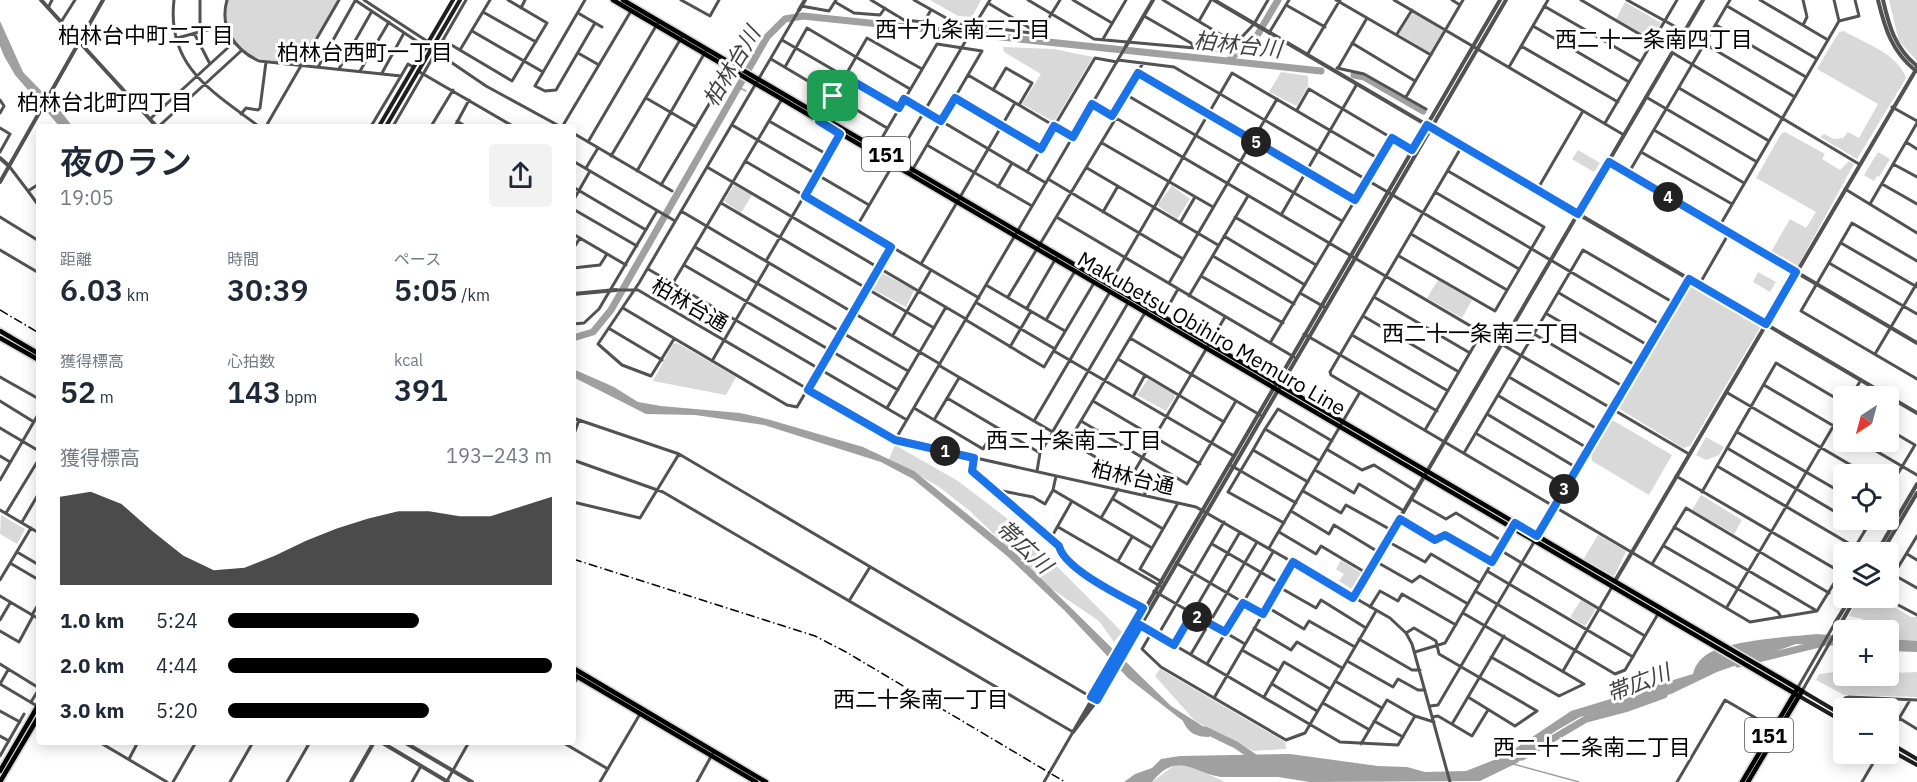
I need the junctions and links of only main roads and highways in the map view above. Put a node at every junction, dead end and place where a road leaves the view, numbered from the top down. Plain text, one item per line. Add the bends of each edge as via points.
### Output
1 (453, 0) edge
2 (460, 0) edge
3 (613, 0) edge
4 (623, 0) edge
5 (629, 6) edge
6 (706, 52) junction
7 (744, 74) junction
8 (380, 124) edge
9 (387, 124) edge
10 (1056, 257) junction
11 (1108, 289) junction
12 (1146, 310) junction
13 (0, 332) edge
14 (0, 338) edge
15 (36, 352) edge
16 (36, 358) edge
17 (1660, 611) junction
18 (577, 674) edge
19 (1798, 692) junction
20 (1833, 710) edge
21 (36, 711) edge
22 (1833, 715) edge
23 (36, 721) edge
24 (1899, 748) edge
25 (713, 754) junction
26 (1899, 755) edge
27 (1917, 759) edge
28 (1917, 765) edge
29 (0, 771) edge
30 (0, 782) edge
31 (756, 782) edge
32 (766, 782) edge
33 (1742, 782) edge
34 (1748, 782) edge

1 - 8 main road
2 - 9 main road
3 - 5 main road, Makubetsu Obihiro Memuro Line / 151
4 - 5 main road, Makubetsu Obihiro Memuro Line / 151
5 - 6 main road, Makubetsu Obihiro Memuro Line / 151
6 - 7 main road, Makubetsu Obihiro Memuro Line / 151
6 - 7 main road, Makubetsu Obihiro Memuro Line / 151
7 - 10 main road, Makubetsu Obihiro Memuro Line / 151
10 - 11 main road, Makubetsu Obihiro Memuro Line / 151
10 - 11 main road, Makubetsu Obihiro Memuro Line / 151
11 - 12 main road, Makubetsu Obihiro Memuro Line / 151
11 - 12 main road, Makubetsu Obihiro Memuro Line / 151
12 - 17 main road, Makubetsu Obihiro Memuro Line / 151
13 - 15 main road
14 - 16 main road
17 - 19 main road, Makubetsu Obihiro Memuro Line / 151 via 1724,645
17 - 19 main road, Makubetsu Obihiro Memuro Line / 151 via 1716,648
18 - 25 main road
19 - 20 main road
19 - 22 main road
19 - 33 main road, 151
19 - 34 main road, 151
21 - 29 main road
23 - 30 main road
24 - 27 main road
25 - 31 main road
25 - 32 main road
26 - 28 main road

